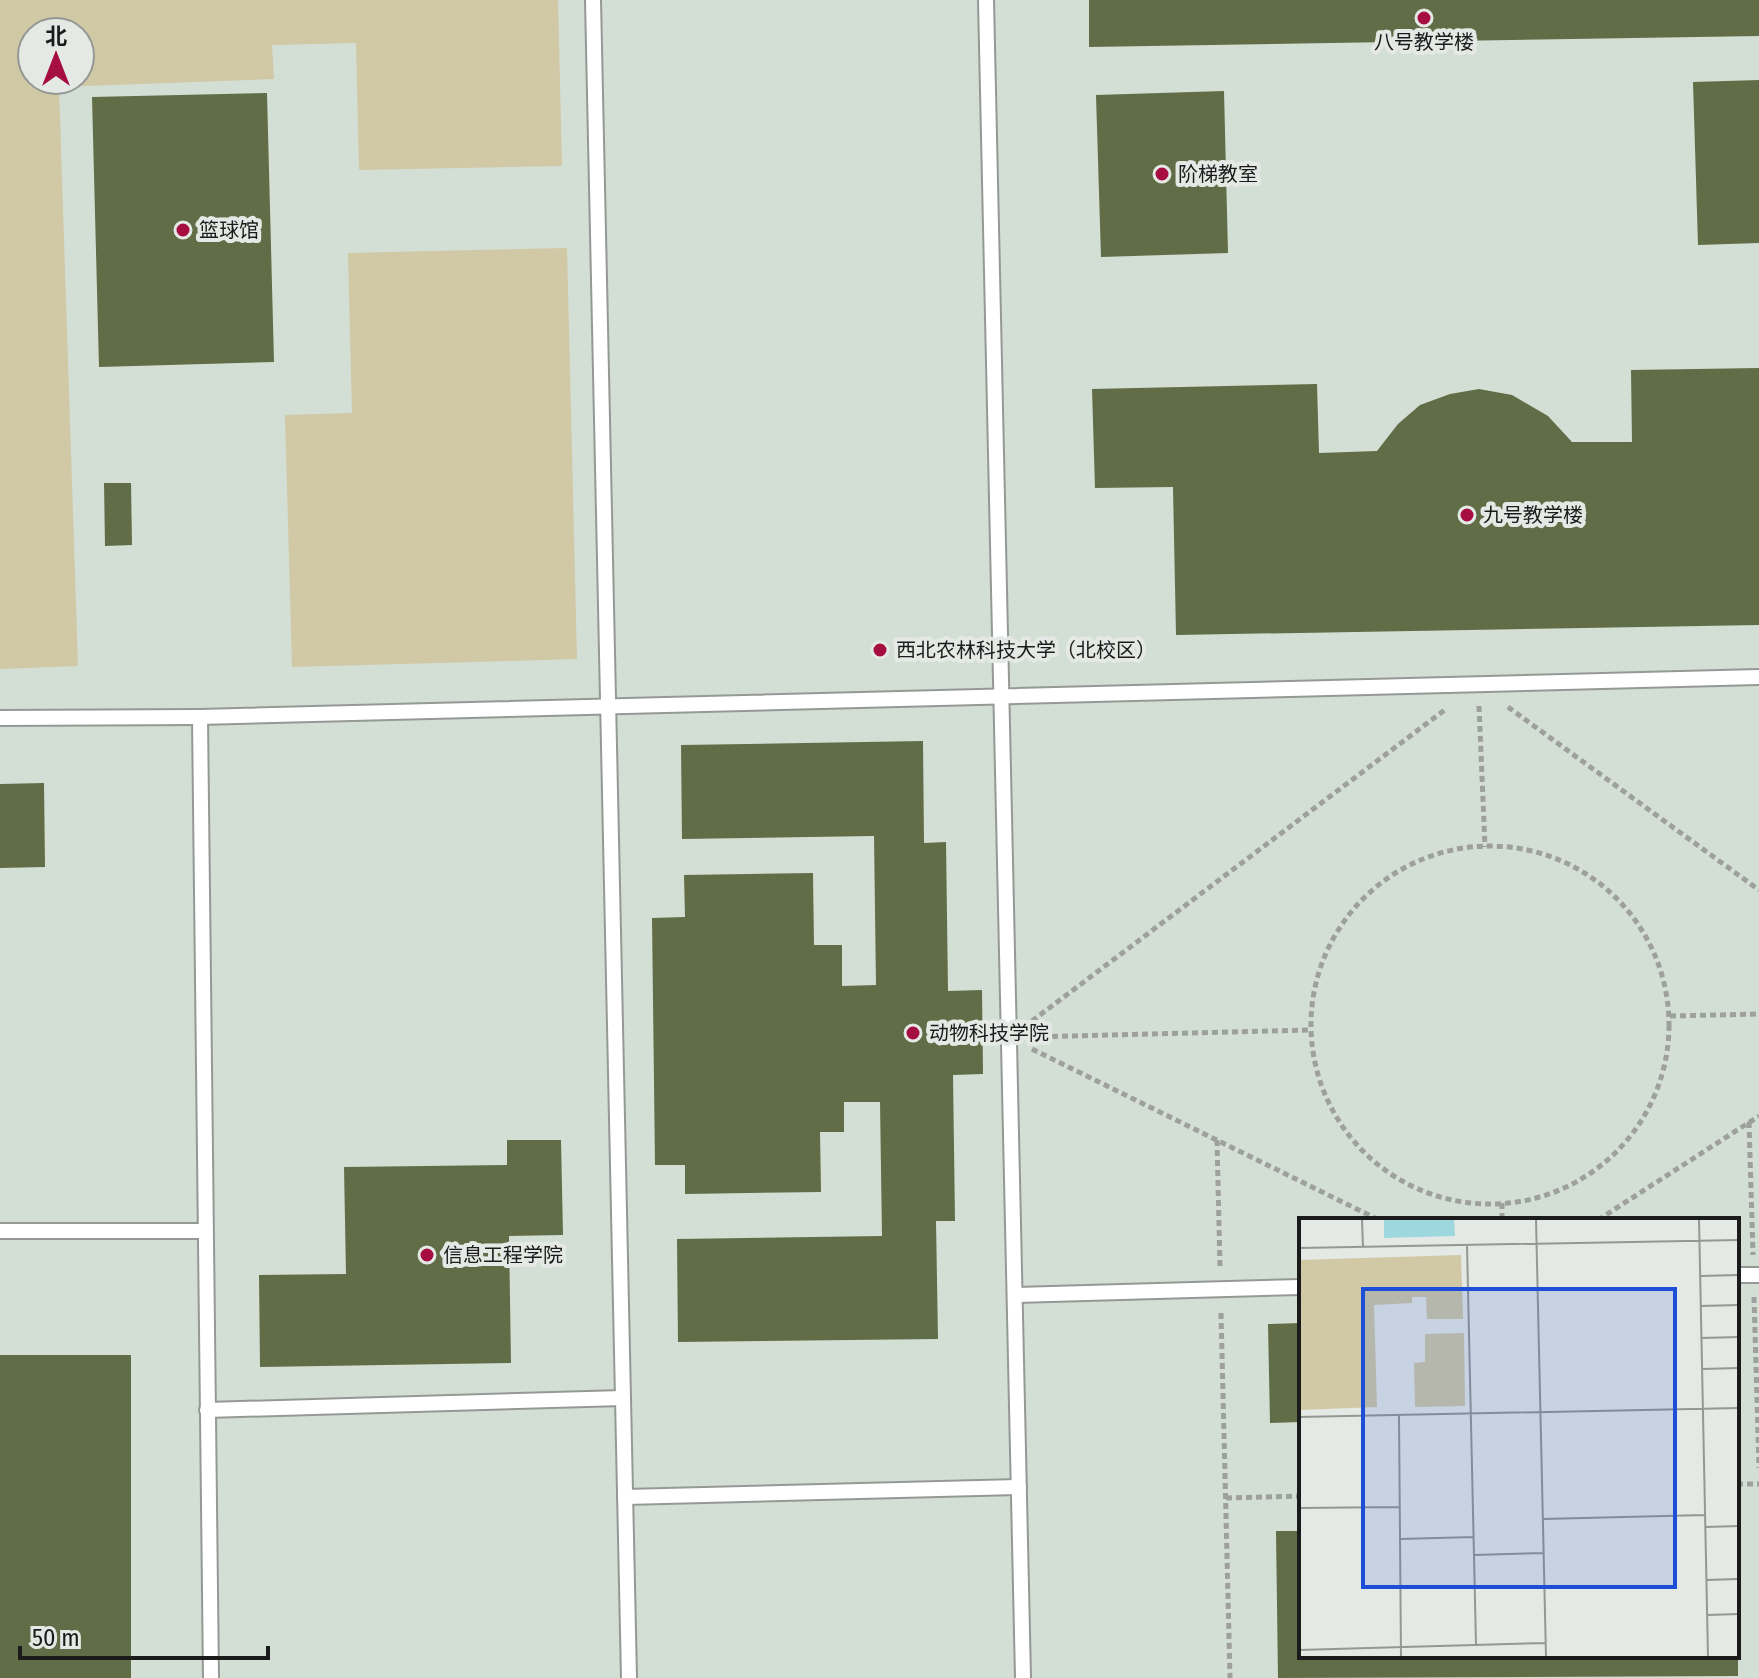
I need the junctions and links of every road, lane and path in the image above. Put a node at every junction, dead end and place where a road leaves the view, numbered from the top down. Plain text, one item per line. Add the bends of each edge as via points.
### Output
1 (593, 0) edge
2 (986, 0) edge
3 (1759, 677) edge
4 (1479, 685) junction
5 (1002, 697) junction
6 (608, 707) junction
7 (200, 717) junction
8 (0, 718) edge
9 (1485, 847) junction
10 (1759, 890) edge
11 (1759, 1014) edge
12 (1670, 1016) junction
13 (1311, 1030) junction
14 (1009, 1038) junction
15 (1759, 1116) edge
16 (1217, 1140) junction
17 (1502, 1203) junction
18 (1375, 1218) edge
19 (1502, 1218) edge
20 (1601, 1218) edge
21 (0, 1231) edge
22 (205, 1231) junction
23 (1299, 1287) edge
24 (1220, 1289) junction
25 (1015, 1295) junction
26 (623, 1398) junction
27 (207, 1410) junction
28 (1019, 1487) junction
29 (1299, 1496) edge
30 (625, 1497) junction
31 (1226, 1498) junction
32 (211, 1678) edge
33 (629, 1678) edge
34 (1023, 1678) edge
35 (1230, 1678) edge

1 - 6 lane
2 - 5 lane
3 - 4 lane
4 - 5 lane
4 - 9 path
4 - 10 path
4 - 14 path
5 - 6 lane
5 - 14 lane
6 - 7 lane
6 - 26 lane
7 - 8 lane
7 - 22 lane
9 - 12 path via 1521,848 1567,863 1608,889 1640,925 1661,969
9 - 13 path via 1425,858 1382,881 1347,915 1323,957
11 - 12 path
12 - 17 path via 1664,1074 1639,1127 1598,1169 1547,1196
13 - 14 path
13 - 17 path via 1315,1072 1340,1124 1379,1167 1431,1195
14 - 16 path
14 - 25 lane
15 - 20 path
16 - 18 path
16 - 24 path
17 - 19 path
21 - 22 lane
22 - 27 lane
23 - 24 lane
24 - 25 lane
24 - 31 path
25 - 28 lane
26 - 27 lane
26 - 30 lane
27 - 32 lane
28 - 30 lane
28 - 34 lane
29 - 31 path
30 - 33 lane
31 - 35 path

